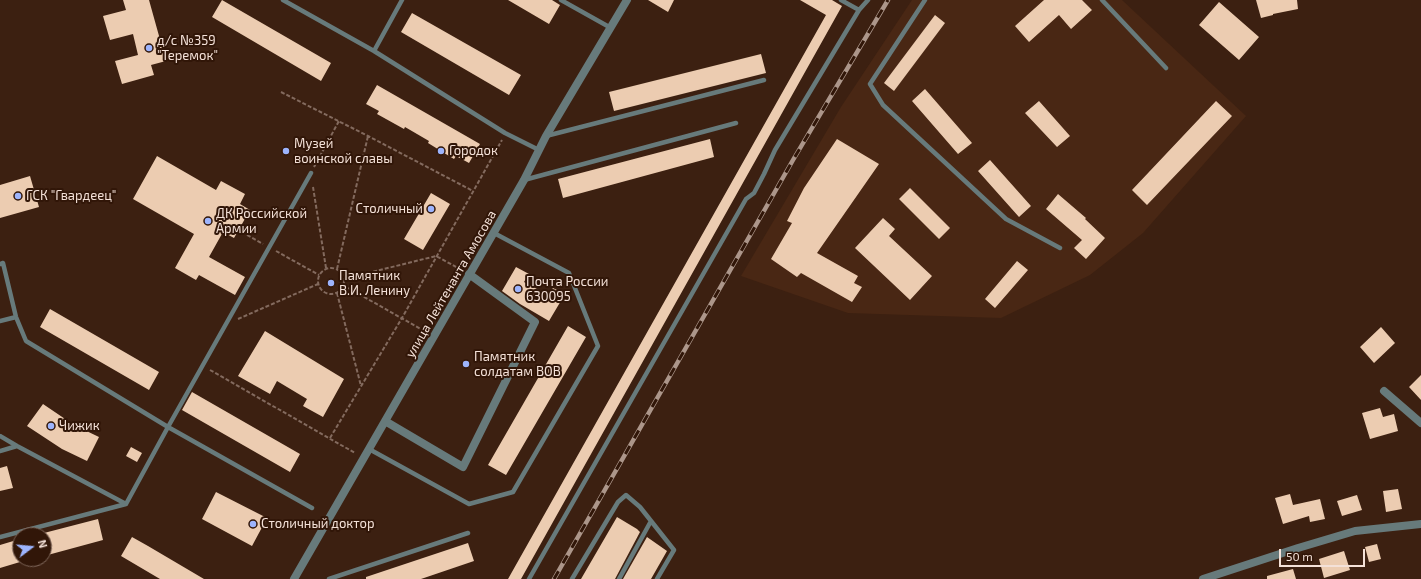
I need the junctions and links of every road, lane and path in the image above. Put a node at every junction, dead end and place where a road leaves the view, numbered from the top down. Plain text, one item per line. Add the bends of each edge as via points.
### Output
1 (284, 0) edge
2 (402, 0) edge
3 (561, 0) edge
4 (627, 0) edge
5 (841, 0) edge
6 (868, 0) edge
7 (925, 0) edge
8 (1102, 0) edge
9 (858, 10) junction
10 (611, 28) junction
11 (374, 51) junction
12 (1166, 68) dead end
13 (764, 80) dead end
14 (281, 92) dead end
15 (339, 121) junction
16 (736, 123) dead end
17 (506, 133) junction
18 (368, 136) junction
19 (546, 136) junction
20 (538, 150) junction
21 (311, 173) junction
22 (524, 180) junction
23 (473, 192) junction
24 (494, 233) junction
25 (247, 235) dead end
26 (268, 247) junction
27 (1060, 248) dead end
28 (436, 256) junction
29 (0, 264) edge
30 (326, 268) junction
31 (336, 269) junction
32 (469, 274) junction
33 (319, 275) junction
34 (344, 279) junction
35 (318, 284) junction
36 (343, 285) junction
37 (338, 292) junction
38 (16, 317) junction
39 (402, 318) junction
40 (0, 321) edge
41 (224, 325) junction
42 (434, 337) junction
43 (202, 365) junction
44 (361, 386) junction
45 (1384, 391) dead end
46 (385, 421) junction
47 (1421, 423) edge
48 (168, 427) junction
49 (0, 436) edge
50 (330, 438) junction
51 (17, 446) junction
52 (369, 449) junction
53 (0, 451) edge
54 (364, 458) junction
55 (126, 504) junction
56 (312, 508) dead end
57 (651, 521) junction
58 (1421, 524) edge
59 (468, 533) dead end
60 (0, 537) edge
61 (294, 579) edge
62 (329, 579) edge
63 (529, 579) edge
64 (572, 579) edge
65 (619, 579) edge
66 (657, 579) edge
67 (1203, 579) edge

1 - 11 lane
2 - 11 lane
3 - 10 lane
4 - 10 street, улица Лейтенанта Амосова
5 - 9 lane
6 - 9 lane
7 - 27 lane via 870,84 883,105 1006,219
8 - 12 lane
9 - 63 lane via 775,150 754,193 746,199
10 - 19 street, улица Лейтенанта Амосова
11 - 17 lane
13 - 19 lane
14 - 15 path
15 - 18 path
15 - 21 path
16 - 22 lane
17 - 20 lane
17 - 23 path
18 - 23 path
18 - 31 path
19 - 20 street, улица Лейтенанта Амосова
20 - 22 street, улица Лейтенанта Амосова
21 - 26 lane
21 - 30 path
22 - 24 street, улица Лейтенанта Амосова
23 - 28 path
24 - 32 street, улица Лейтенанта Амосова
24 - 52 lane via 569,273 598,346 513,492 469,504
25 - 26 path
26 - 33 path
26 - 41 lane
28 - 32 path
28 - 34 path
28 - 39 path
29 - 38 lane via 3,263
30 - 31 path
30 - 33 path
31 - 34 path via 342,273
32 - 42 street, улица Лейтенанта Амосова
32 - 46 street via 535,322 464,467
33 - 35 path
34 - 36 path
35 - 37 path via 322,291 329,294
35 - 41 path
36 - 37 path
36 - 39 path
37 - 44 path
38 - 40 lane
38 - 48 lane via 26,341
39 - 42 path
39 - 44 path
41 - 43 lane
42 - 46 street, улица Лейтенанта Амосова
43 - 48 lane
43 - 50 path
44 - 50 path
45 - 47 street
46 - 52 street, улица Лейтенанта Амосова
48 - 55 lane
48 - 56 lane
49 - 51 lane
50 - 54 path
51 - 53 lane
51 - 55 lane
52 - 54 street, улица Лейтенанта Амосова
54 - 61 street, улица Лейтенанта Амосова
55 - 60 lane
57 - 64 lane via 626,495 618,502
57 - 65 lane
57 - 66 lane via 674,550
58 - 67 street via 1355,531
59 - 62 lane

